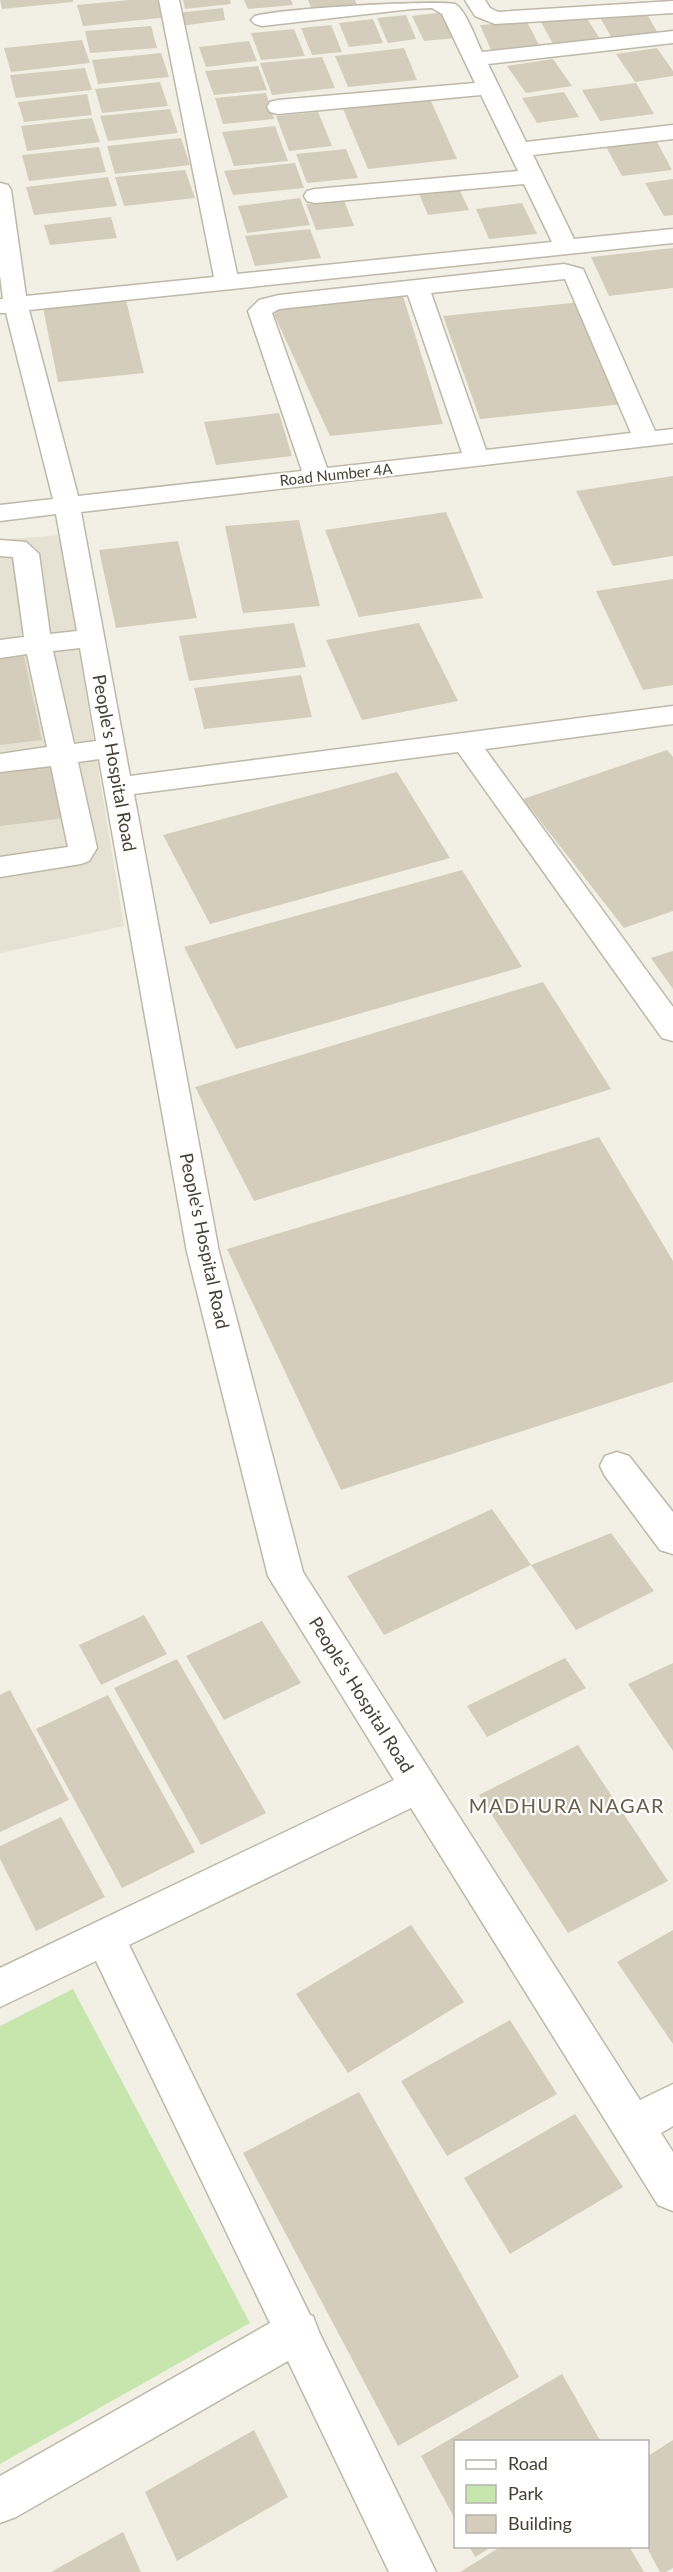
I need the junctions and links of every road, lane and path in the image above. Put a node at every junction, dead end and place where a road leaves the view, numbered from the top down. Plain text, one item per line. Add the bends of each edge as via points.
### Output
1 (169, 0) edge
2 (475, 0) edge
3 (673, 7) edge
4 (262, 20) dead end
5 (673, 37) edge
6 (474, 58) junction
7 (488, 88) junction
8 (278, 107) dead end
9 (673, 132) edge
10 (518, 150) junction
11 (531, 177) junction
12 (0, 190) edge
13 (315, 196) dead end
14 (673, 236) edge
15 (566, 247) junction
16 (226, 283) junction
17 (417, 287) junction
18 (8, 306) edge
19 (641, 429) junction
20 (673, 436) edge
21 (474, 448) junction
22 (313, 467) junction
23 (67, 505) junction
24 (0, 513) edge
25 (0, 548) edge
26 (91, 638) junction
27 (38, 645) junction
28 (0, 649) edge
29 (673, 715) edge
30 (466, 743) junction
31 (111, 748) junction
32 (62, 755) junction
33 (0, 763) edge
34 (118, 787) junction
35 (0, 867) edge
36 (673, 1030) edge
37 (617, 1466) dead end
38 (673, 1539) edge
39 (419, 1786) junction
40 (104, 1936) junction
41 (0, 1988) edge
42 (673, 2104) edge
43 (633, 2126) junction
44 (673, 2190) edge
45 (298, 2331) junction
46 (0, 2501) edge
47 (413, 2572) edge

1 - 16 street
2 - 3 street via 482,12 495,18
4 - 6 street via 436,2 451,10
5 - 6 street
6 - 7 street
7 - 8 street
7 - 10 street
9 - 10 street
10 - 11 street
11 - 13 street
11 - 15 street
12 - 18 street, People's Hospital Road
14 - 15 street
15 - 16 street
16 - 18 street
17 - 19 street via 564,271 575,274
17 - 21 street
17 - 22 street via 279,302 260,311
18 - 23 street, People's Hospital Road
19 - 20 street, Road Number 4A
19 - 21 street, Road Number 4A
21 - 22 street, Road Number 4A
22 - 23 street, Road Number 4A
23 - 24 street, Road Number 4A
23 - 26 street, People's Hospital Road
25 - 27 street via 17,548 26,554
26 - 27 street
26 - 31 street, People's Hospital Road
27 - 28 street
27 - 32 street
29 - 30 street
30 - 34 street
30 - 36 street
31 - 32 street
31 - 34 street, People's Hospital Road
32 - 33 street
32 - 35 street via 83,848 71,857
34 - 39 street, People's Hospital Road via 203,1252 286,1576
37 - 38 street
39 - 40 street
39 - 43 street, People's Hospital Road
40 - 41 street
40 - 45 street
42 - 43 street
43 - 44 street, People's Hospital Road
45 - 46 street
45 - 47 street

